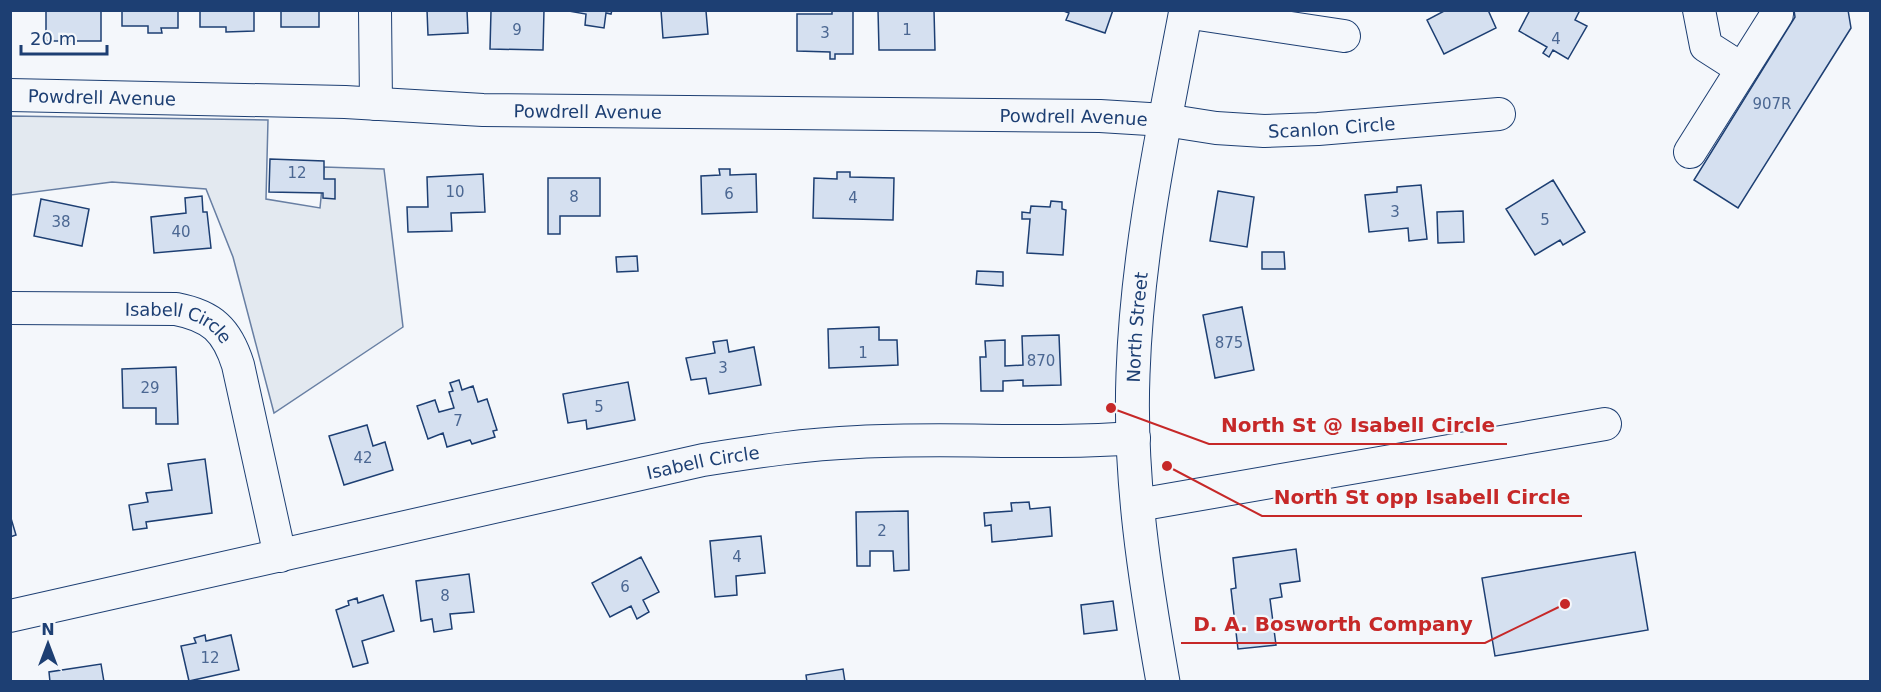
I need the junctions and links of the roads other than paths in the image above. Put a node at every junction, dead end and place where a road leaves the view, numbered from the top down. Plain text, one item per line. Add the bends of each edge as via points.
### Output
1 (375, 10) edge
2 (1699, 10) edge
3 (1776, 10) edge
4 (1185, 11) edge
5 (1344, 36) dead end
6 (1742, 69) junction
7 (10, 95) edge
8 (376, 104) junction
9 (1499, 114) dead end
10 (1165, 120) junction
11 (1690, 153) dead end
12 (10, 308) edge
13 (1605, 424) dead end
14 (1134, 438) junction
15 (1138, 505) junction
16 (280, 556) junction
17 (10, 616) edge
18 (1163, 681) edge

1 - 8 street
2 - 6 street via 1706,46
3 - 6 street
4 - 5 street
4 - 10 main road, North Street
6 - 11 street
7 - 8 street, Powdrell Avenue
8 - 10 street, Powdrell Avenue via 483,110 1100,116
9 - 10 street, Scanlon Circle via 1263,131
10 - 14 main road, North Street via 1138,295 1132,375
12 - 16 street, Isabell Circle via 176,309 205,317 218,326 238,366
13 - 15 street
14 - 15 main road, North Street
14 - 16 street, Isabell Circle via 858,441 766,450 669,466
15 - 18 main road, North Street
16 - 17 street, Isabell Circle

